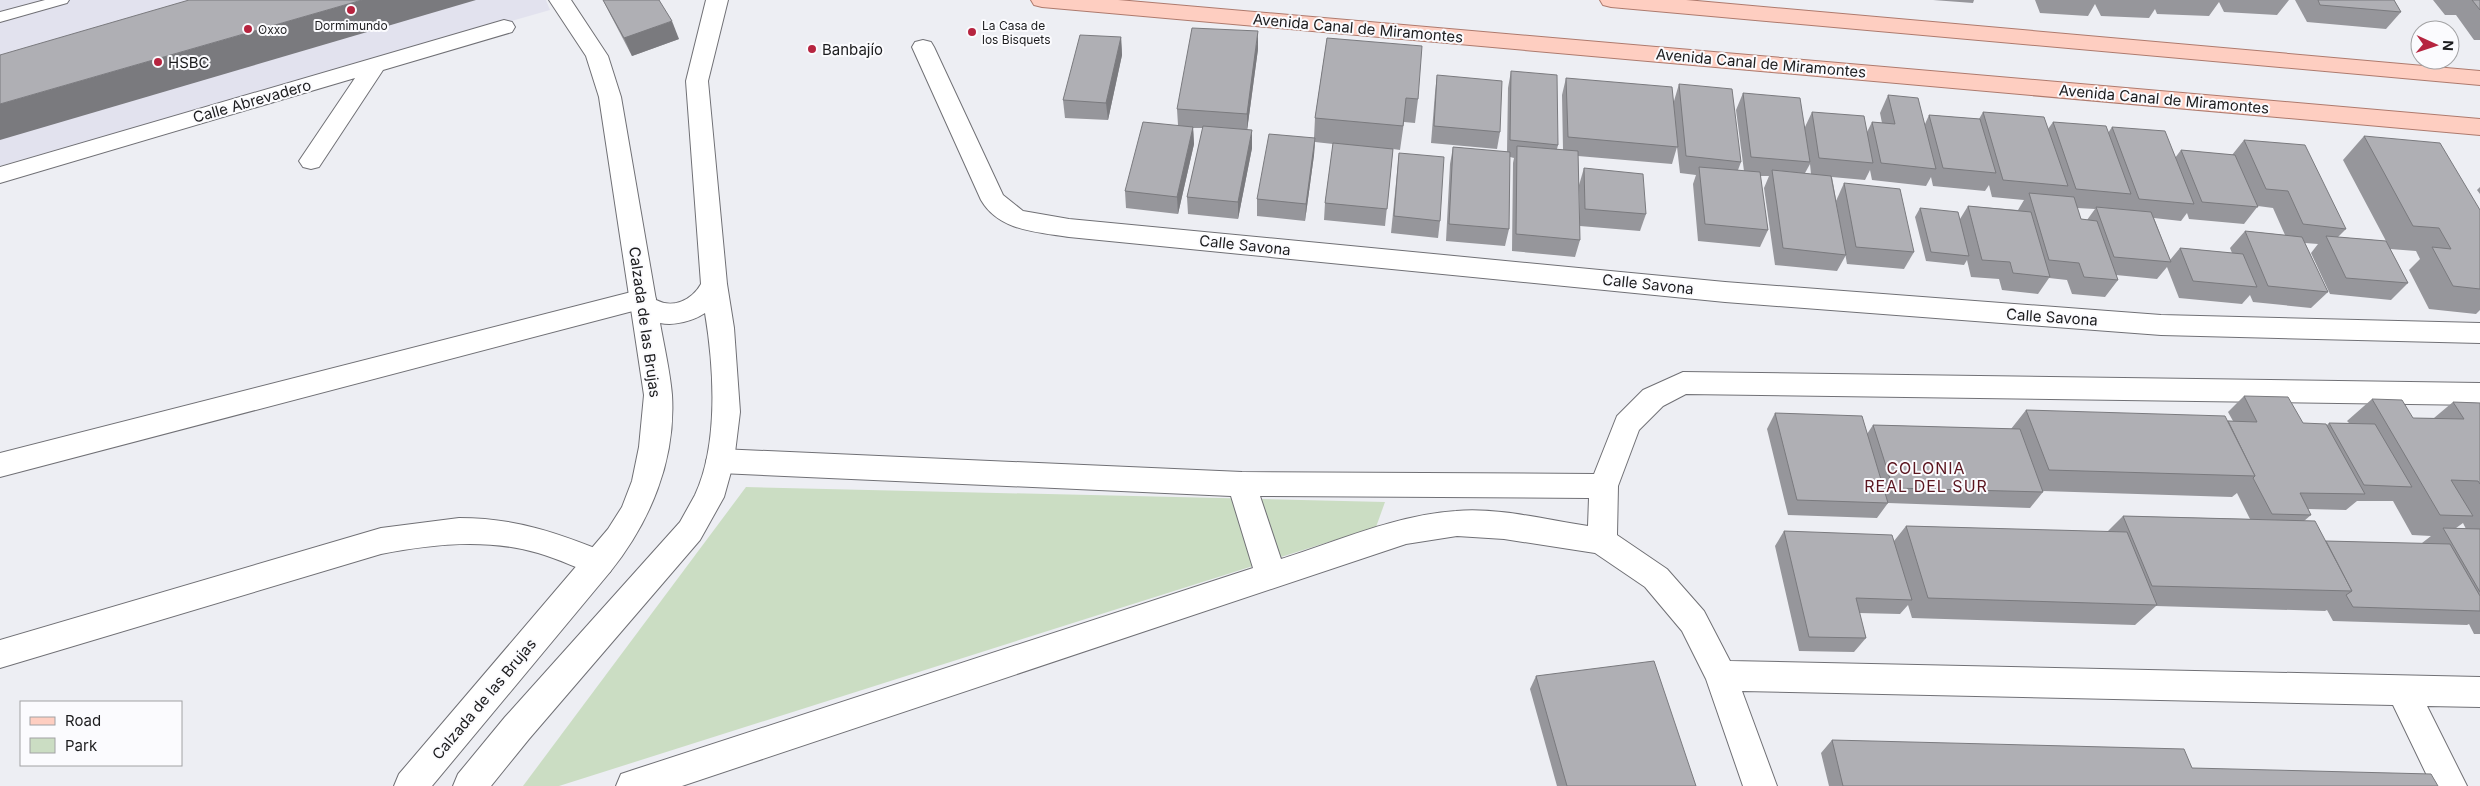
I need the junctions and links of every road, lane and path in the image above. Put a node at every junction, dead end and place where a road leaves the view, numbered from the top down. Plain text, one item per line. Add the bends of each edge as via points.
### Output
1 (62, 0) edge
2 (560, 0) edge
3 (717, 0) edge
4 (1042, 0) edge
5 (1611, 0) edge
6 (0, 17) edge
7 (504, 28) dead end
8 (923, 48) dead end
9 (376, 64) junction
10 (2480, 78) edge
11 (2480, 127) edge
12 (311, 161) dead end
13 (0, 175) edge
14 (714, 284) junction
15 (643, 302) junction
16 (721, 328) junction
17 (2480, 333) edge
18 (651, 348) junction
19 (2480, 394) edge
20 (720, 461) junction
21 (0, 465) edge
22 (1242, 484) junction
23 (1604, 486) junction
24 (1602, 541) junction
25 (599, 563) junction
26 (1271, 576) junction
27 (0, 654) edge
28 (1721, 676) junction
29 (2402, 690) junction
30 (2480, 692) edge
31 (411, 786) edge
32 (470, 786) edge
33 (633, 786) edge
34 (1760, 786) edge
35 (2450, 786) edge

1 - 6 lane
2 - 15 street, Calzada de las Brujas via 597,56 605,76
3 - 14 street via 698,81
4 - 11 main road, Avenida Canal de Miramontes
5 - 10 main road
7 - 9 street, Calle Abrevadero
8 - 17 street, Calle Savona via 993,200 1016,219 1068,228 1754,294 2161,325
9 - 12 street
9 - 13 street, Calle Abrevadero
14 - 15 street via 703,301 681,313 667,315 654,312
14 - 16 street
15 - 18 street, Calzada de las Brujas
15 - 21 street
16 - 18 street via 711,322 684,323 669,329
16 - 20 street via 726,412
18 - 25 street, Calzada de las Brujas via 658,395 656,439 643,491 626,528
19 - 23 street via 1683,383 1653,398 1626,424
20 - 22 street
20 - 32 street via 709,497 690,530
22 - 23 street
22 - 26 street
23 - 24 street
24 - 26 street via 1504,526 1457,524 1406,531
24 - 28 street via 1656,578 1693,621
25 - 27 street via 539,541 502,532 462,530 423,533 381,541
25 - 31 street, Calzada de las Brujas
26 - 33 street
28 - 29 street
28 - 34 street
29 - 30 street
29 - 35 street

